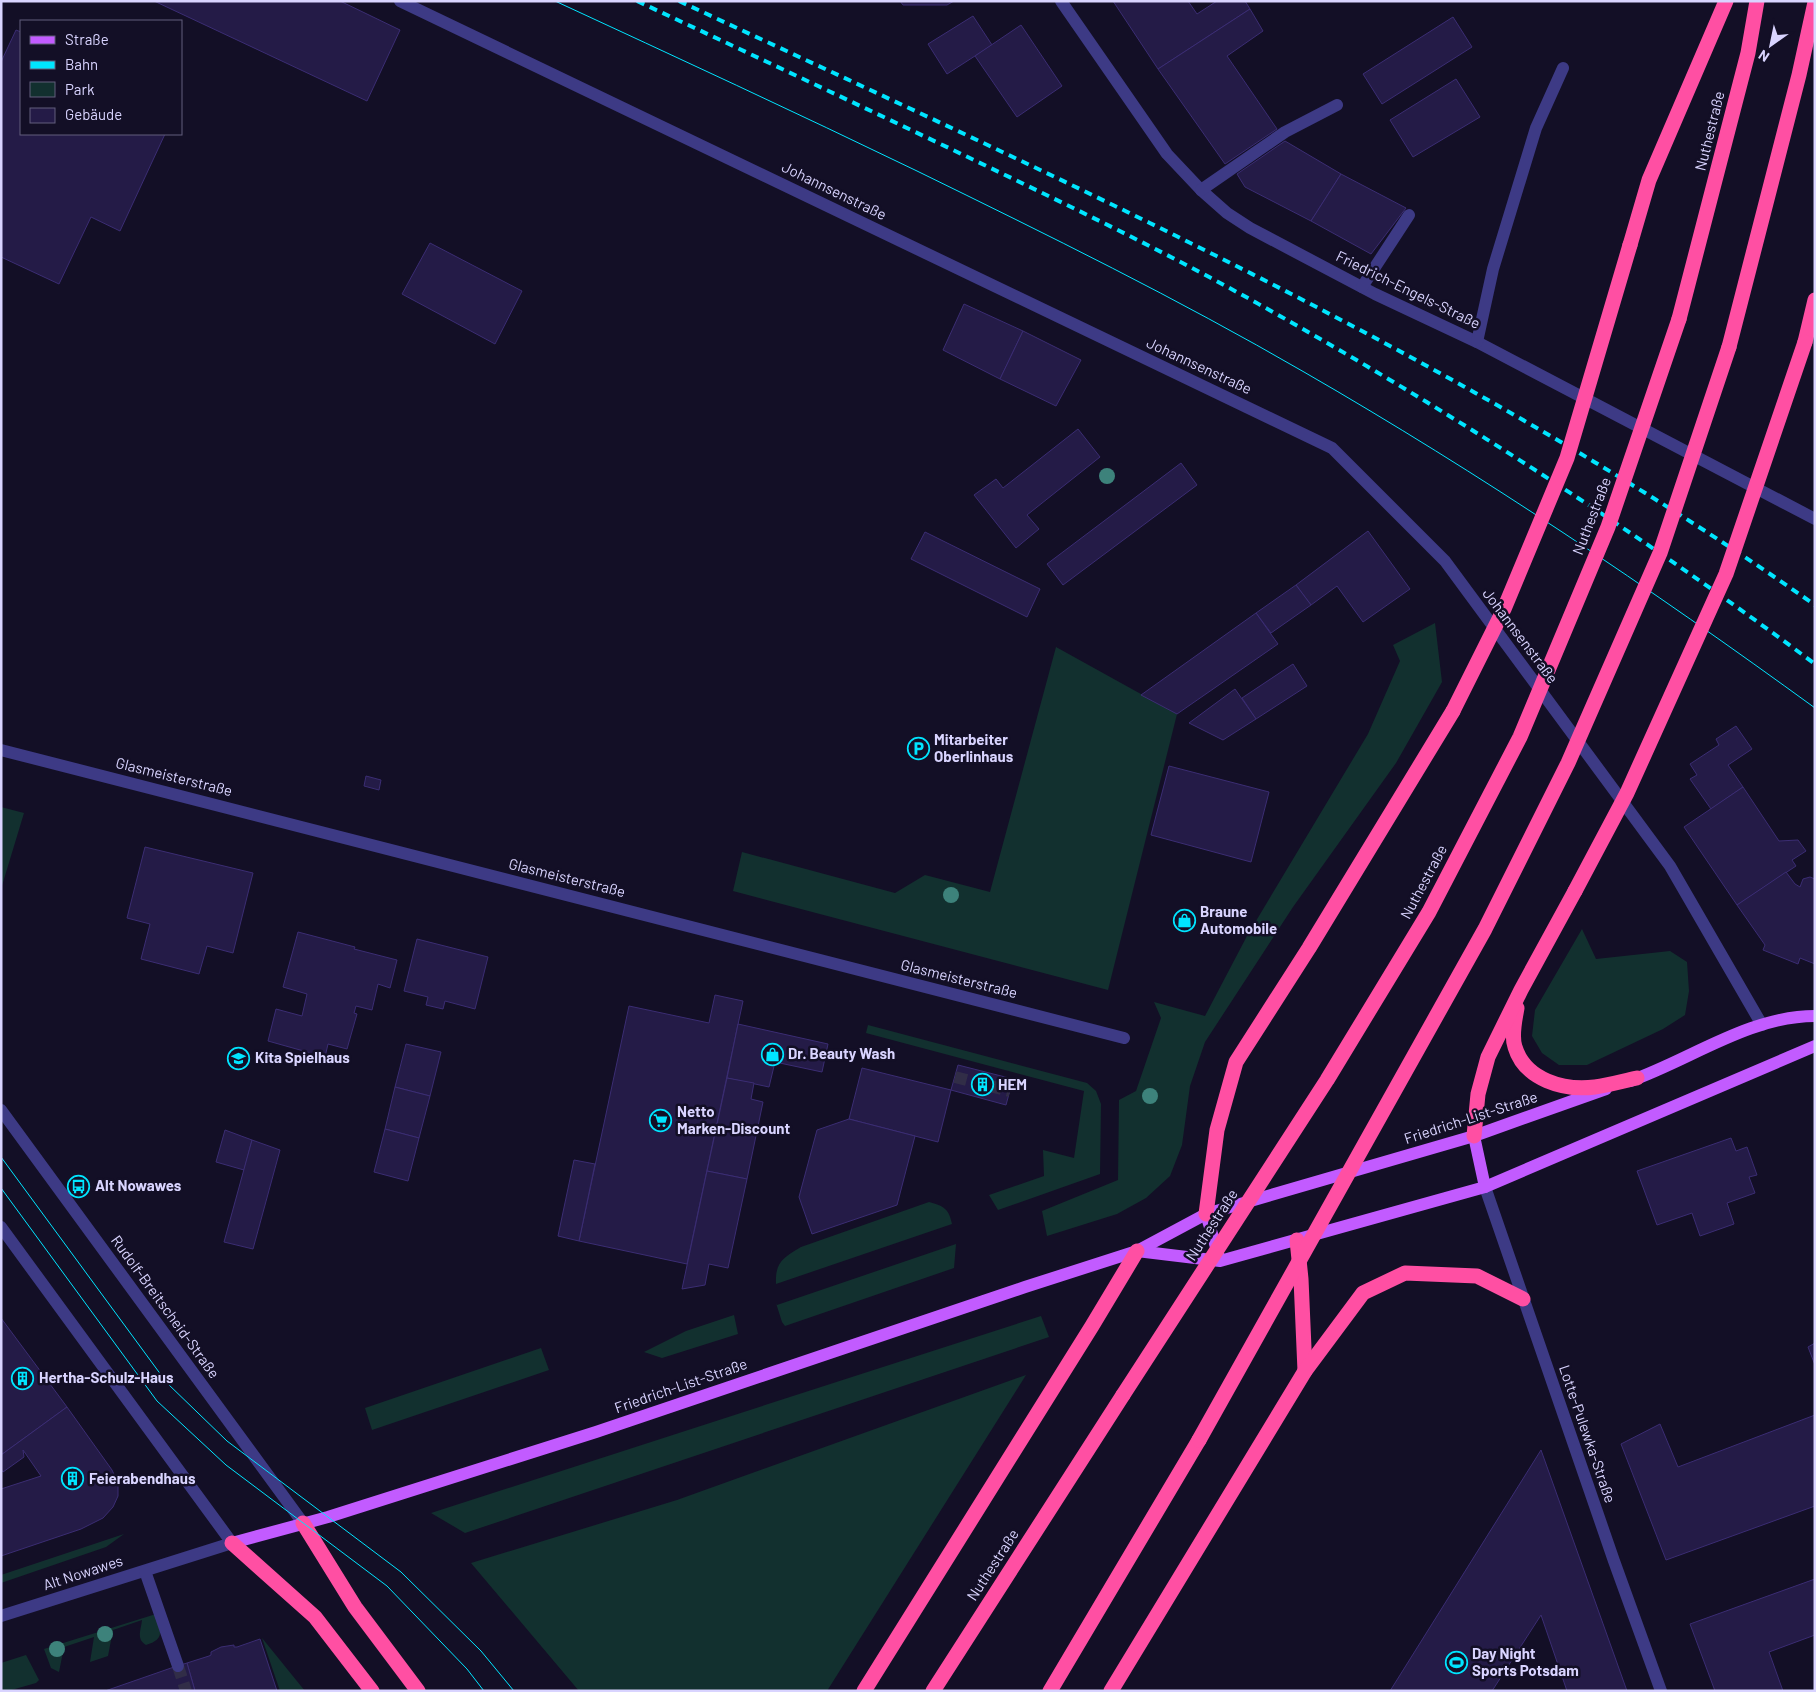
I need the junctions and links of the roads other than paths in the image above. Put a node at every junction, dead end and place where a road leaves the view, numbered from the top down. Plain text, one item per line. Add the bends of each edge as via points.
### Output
1 (400, 1) edge
2 (1061, 1) edge
3 (1726, 1) edge
4 (1757, 1) edge
5 (1815, 2) edge
6 (1563, 68) dead end
7 (1337, 105) dead end
8 (1201, 190) junction
9 (1409, 215) dead end
10 (1362, 287) junction
11 (1815, 300) edge
12 (1477, 342) junction
13 (1815, 519) edge
14 (1, 750) edge
15 (1522, 990) junction
16 (1815, 1016) edge
17 (1762, 1025) junction
18 (1124, 1038) dead end
19 (1815, 1046) edge
20 (1637, 1078) junction
21 (1, 1110) edge
22 (1474, 1136) junction
23 (1485, 1187) junction
24 (1206, 1214) junction
25 (1, 1227) edge
26 (1297, 1240) junction
27 (1137, 1251) junction
28 (1220, 1261) junction
29 (1523, 1299) junction
30 (1305, 1371) junction
31 (303, 1523) junction
32 (232, 1543) junction
33 (145, 1570) junction
34 (1, 1616) edge
35 (178, 1666) tunnel mouth
36 (372, 1691) edge
37 (418, 1691) edge
38 (864, 1691) edge
39 (933, 1691) edge
40 (1050, 1691) edge
41 (1111, 1691) edge
42 (1661, 1691) edge

1 - 17 street, Johannsenstraße via 1332,448 1451,569 1670,866
2 - 8 street, Friedrich-Engels-Straße via 1167,154
3 - 24 highway, bridge via 1649,180 1567,458 1504,609 1454,711 1310,948 1236,1062 1217,1130
4 - 39 highway, Nuthestraße, bridge via 1748,53 1679,319 1608,526 1520,737 1429,912 1327,1080
5 - 40 highway, bridge via 1729,346 1660,553 1568,763 1485,929 1199,1440
6 - 12 street via 1536,128 1493,269
7 - 8 street via 1285,132
8 - 10 street, Friedrich-Engels-Straße via 1250,228
9 - 10 street
10 - 12 street, Friedrich-Engels-Straße
11 - 15 highway, bridge via 1804,342 1726,574 1627,793
12 - 13 street, Friedrich-Engels-Straße
14 - 18 street, Glasmeisterstraße
15 - 20 highway via 1514,1022 1514,1046 1524,1065 1538,1077 1564,1087 1594,1087
15 - 22 highway via 1488,1057 1478,1094
16 - 17 main road, Friedrich-List-Straße via 1799,1016
17 - 20 main road, Friedrich-List-Straße
19 - 23 main road, Friedrich-List-Straße
20 - 22 main road, Friedrich-List-Straße
21 - 31 street, Rudolf-Breitscheid-Straße
22 - 23 main road
22 - 24 main road, Friedrich-List-Straße
23 - 26 main road, Friedrich-List-Straße
23 - 29 street, Lotte-Pulewka-Straße
24 - 27 main road, Friedrich-List-Straße
24 - 28 main road
25 - 32 street
26 - 28 main road, Friedrich-List-Straße
26 - 30 highway via 1302,1279
27 - 28 main road, Friedrich-List-Straße
27 - 31 main road, Friedrich-List-Straße via 596,1432
27 - 38 highway
29 - 30 highway via 1477,1276 1405,1273 1363,1293
29 - 42 street, Lotte-Pulewka-Straße
30 - 41 highway
31 - 32 main road, Friedrich-List-Straße
31 - 37 highway via 354,1607
32 - 33 street, Alt Nowawes
32 - 36 highway via 315,1617
33 - 34 street, Alt Nowawes
33 - 35 street

